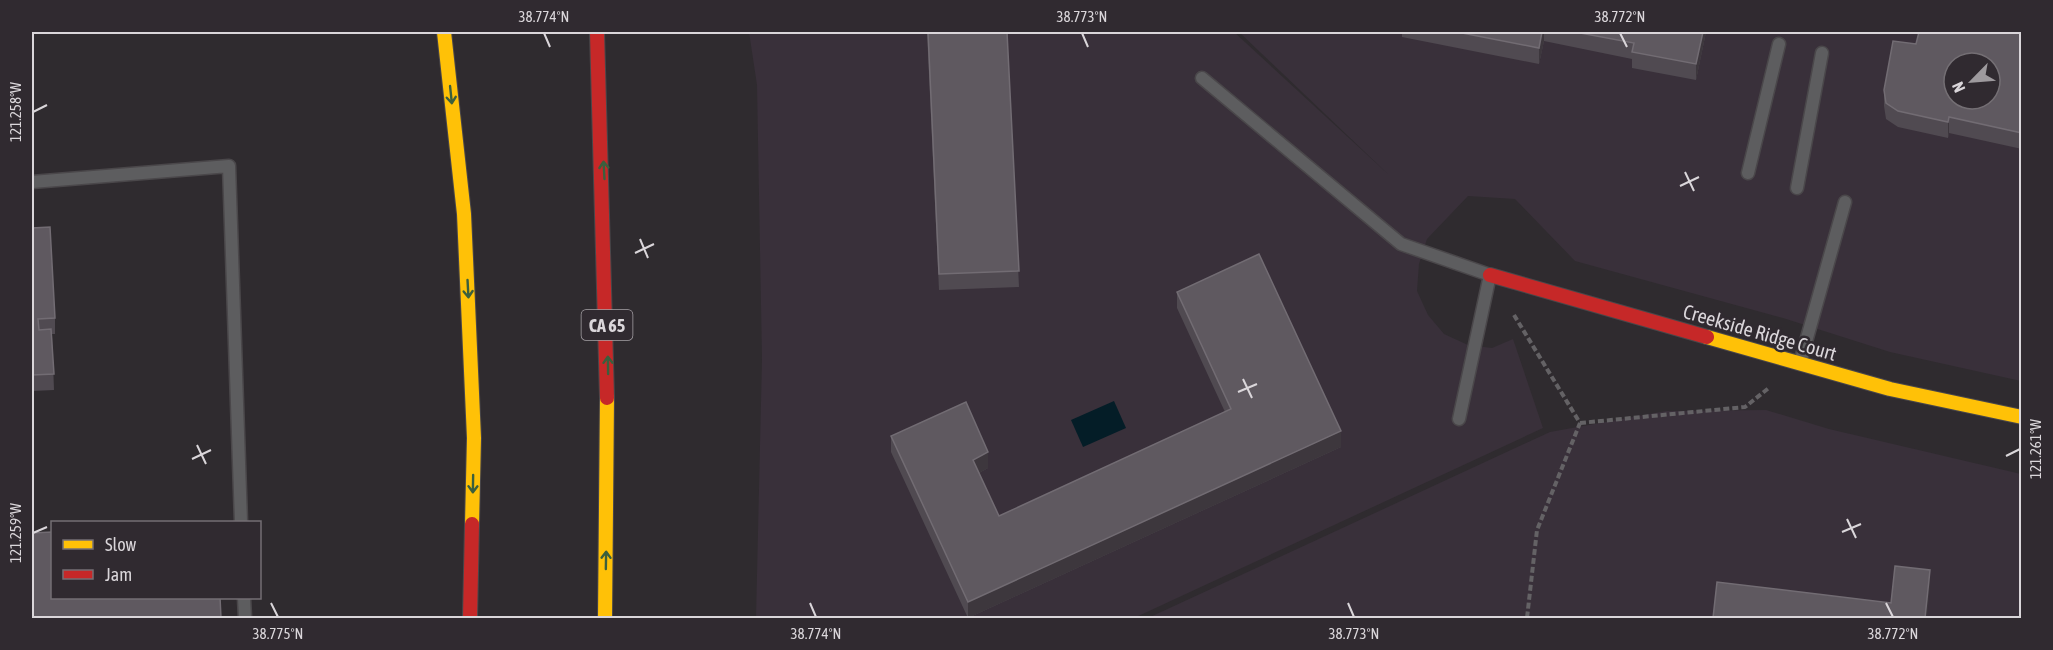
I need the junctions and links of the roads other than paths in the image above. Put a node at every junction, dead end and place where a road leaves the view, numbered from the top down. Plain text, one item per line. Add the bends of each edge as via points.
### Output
1 (597, 32) edge
2 (444, 34) edge
3 (1779, 44) dead end
4 (1822, 53) dead end
5 (1202, 78) dead end
6 (1748, 173) dead end
7 (32, 182) edge
8 (1797, 188) dead end
9 (1845, 202) dead end
10 (1490, 275) junction
11 (1800, 364) junction
12 (2022, 417) edge
13 (1459, 419) dead end
14 (241, 521) edge
15 (244, 599) edge
16 (245, 618) edge
17 (470, 618) edge
18 (605, 618) edge

18 -> 1 main road, CA 65 via 609,427
2 -> 17 main road via 465,226 474,438
3 - 6 lane
4 - 8 lane
5 - 10 lane via 1401,244
7 - 14 lane via 228,166
9 - 11 lane
10 - 11 main road, Creekside Ridge Court
10 - 13 lane
11 - 12 main road, Creekside Ridge Court
15 - 16 lane

